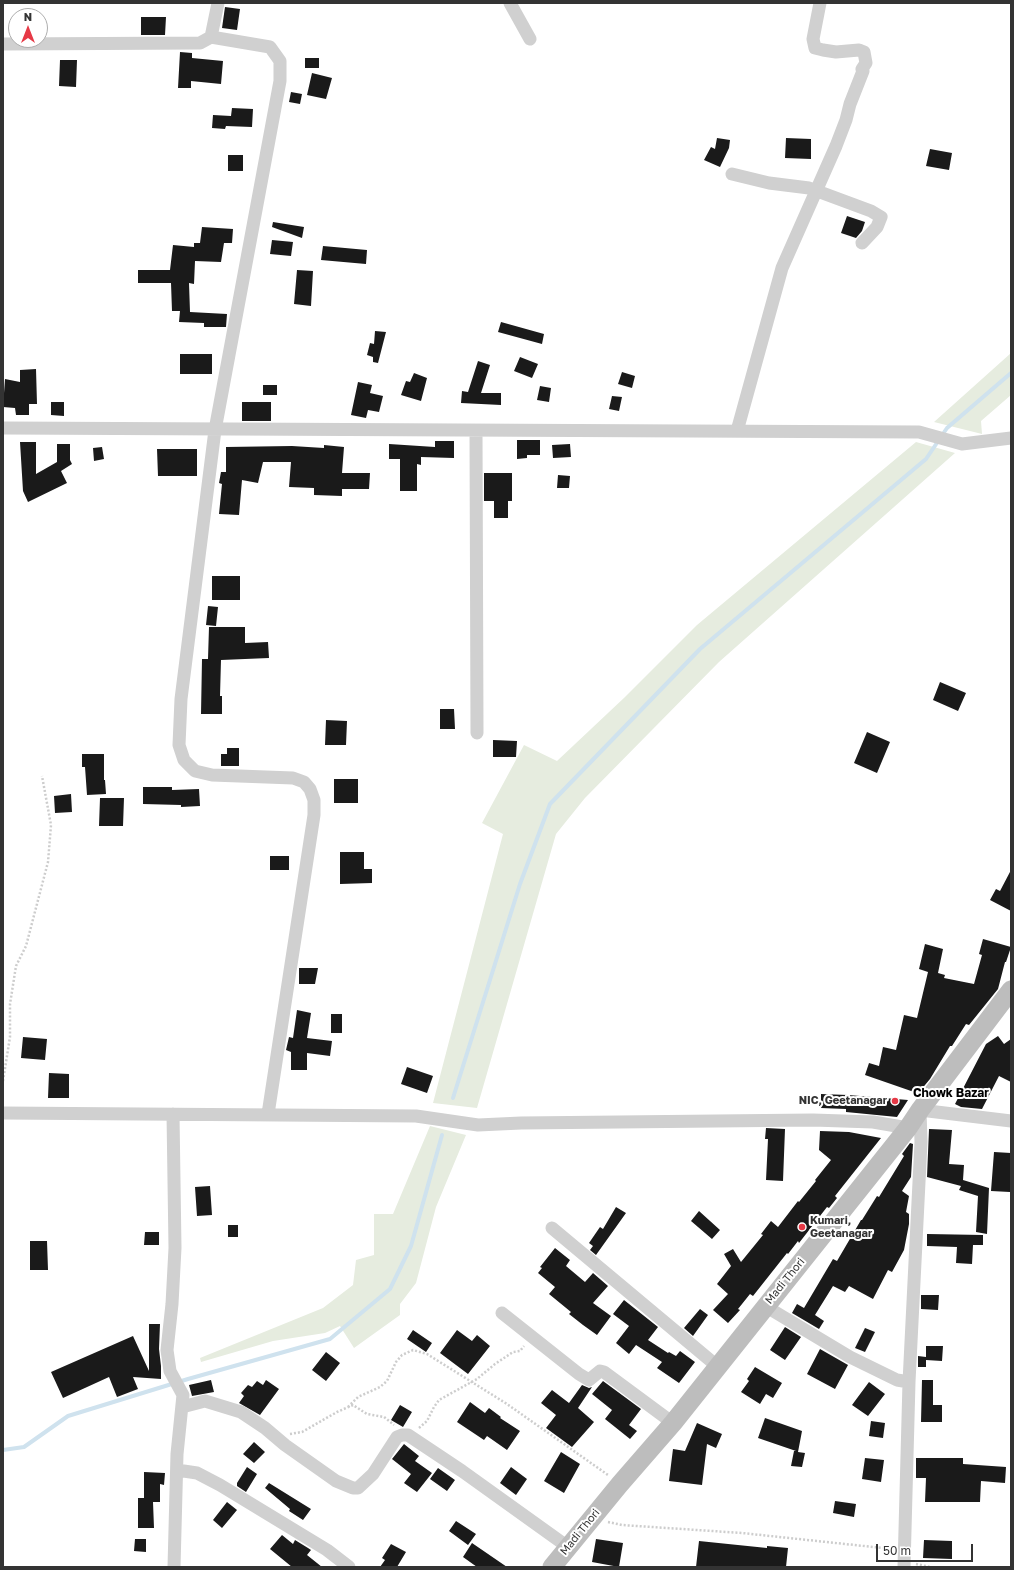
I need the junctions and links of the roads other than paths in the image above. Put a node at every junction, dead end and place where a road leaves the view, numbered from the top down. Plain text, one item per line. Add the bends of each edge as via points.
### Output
1 (218, 3) edge
2 (510, 3) edge
3 (820, 3) edge
4 (211, 38) junction
5 (530, 39) dead end
6 (3, 44) edge
7 (732, 174) dead end
8 (817, 192) junction
9 (862, 243) dead end
10 (3, 428) edge
11 (215, 430) junction
12 (476, 430) junction
13 (737, 431) junction
14 (1011, 438) edge
15 (476, 733) dead end
16 (1011, 990) edge
17 (920, 1110) junction
18 (3, 1113) edge
19 (173, 1114) junction
20 (268, 1114) junction
21 (1011, 1121) edge
22 (908, 1128) junction
23 (552, 1228) dead end
24 (765, 1306) junction
25 (502, 1313) dead end
26 (717, 1366) junction
27 (909, 1382) junction
28 (183, 1401) junction
29 (673, 1422) junction
30 (177, 1470) junction
31 (568, 1547) junction
32 (174, 1567) edge
33 (349, 1567) edge
34 (552, 1567) edge
35 (904, 1567) edge

1 - 4 street
2 - 5 street
3 - 8 street via 813,39 815,48 836,52 859,50 864,52 866,63
4 - 6 street via 200,43
4 - 11 street via 270,47 280,61 280,81
7 - 8 street via 769,183 808,188
8 - 9 street via 881,217 877,227
8 - 13 street via 782,268
10 - 11 street
11 - 12 street
11 - 20 street via 180,699 179,745 184,760 195,771 212,775 293,778 304,782 314,800 314,815
12 - 13 street
12 - 15 street
13 - 14 street via 919,432 962,444
16 - 17 main road, Madi Thori
17 - 21 street
17 - 22 main road, Madi Thori
17 - 27 street via 921,1142
18 - 19 street
19 - 20 street
19 - 28 street via 175,1248 168,1350 170,1371
20 - 22 street via 416,1116 478,1125 813,1120 873,1122
22 - 24 main road, Madi Thori
23 - 26 street
24 - 26 main road, Madi Thori
24 - 27 street via 850,1357 897,1380
25 - 29 street via 584,1377 589,1380 600,1371 604,1372
26 - 29 main road, Madi Thori
27 - 35 street
28 - 30 street
28 - 31 street via 205,1401 241,1412 336,1481 353,1488 358,1488 373,1474 397,1438 402,1435 410,1437
29 - 31 main road, Madi Thori
30 - 32 street
30 - 33 street via 197,1473 220,1485 327,1550
31 - 34 main road, Madi Thori

